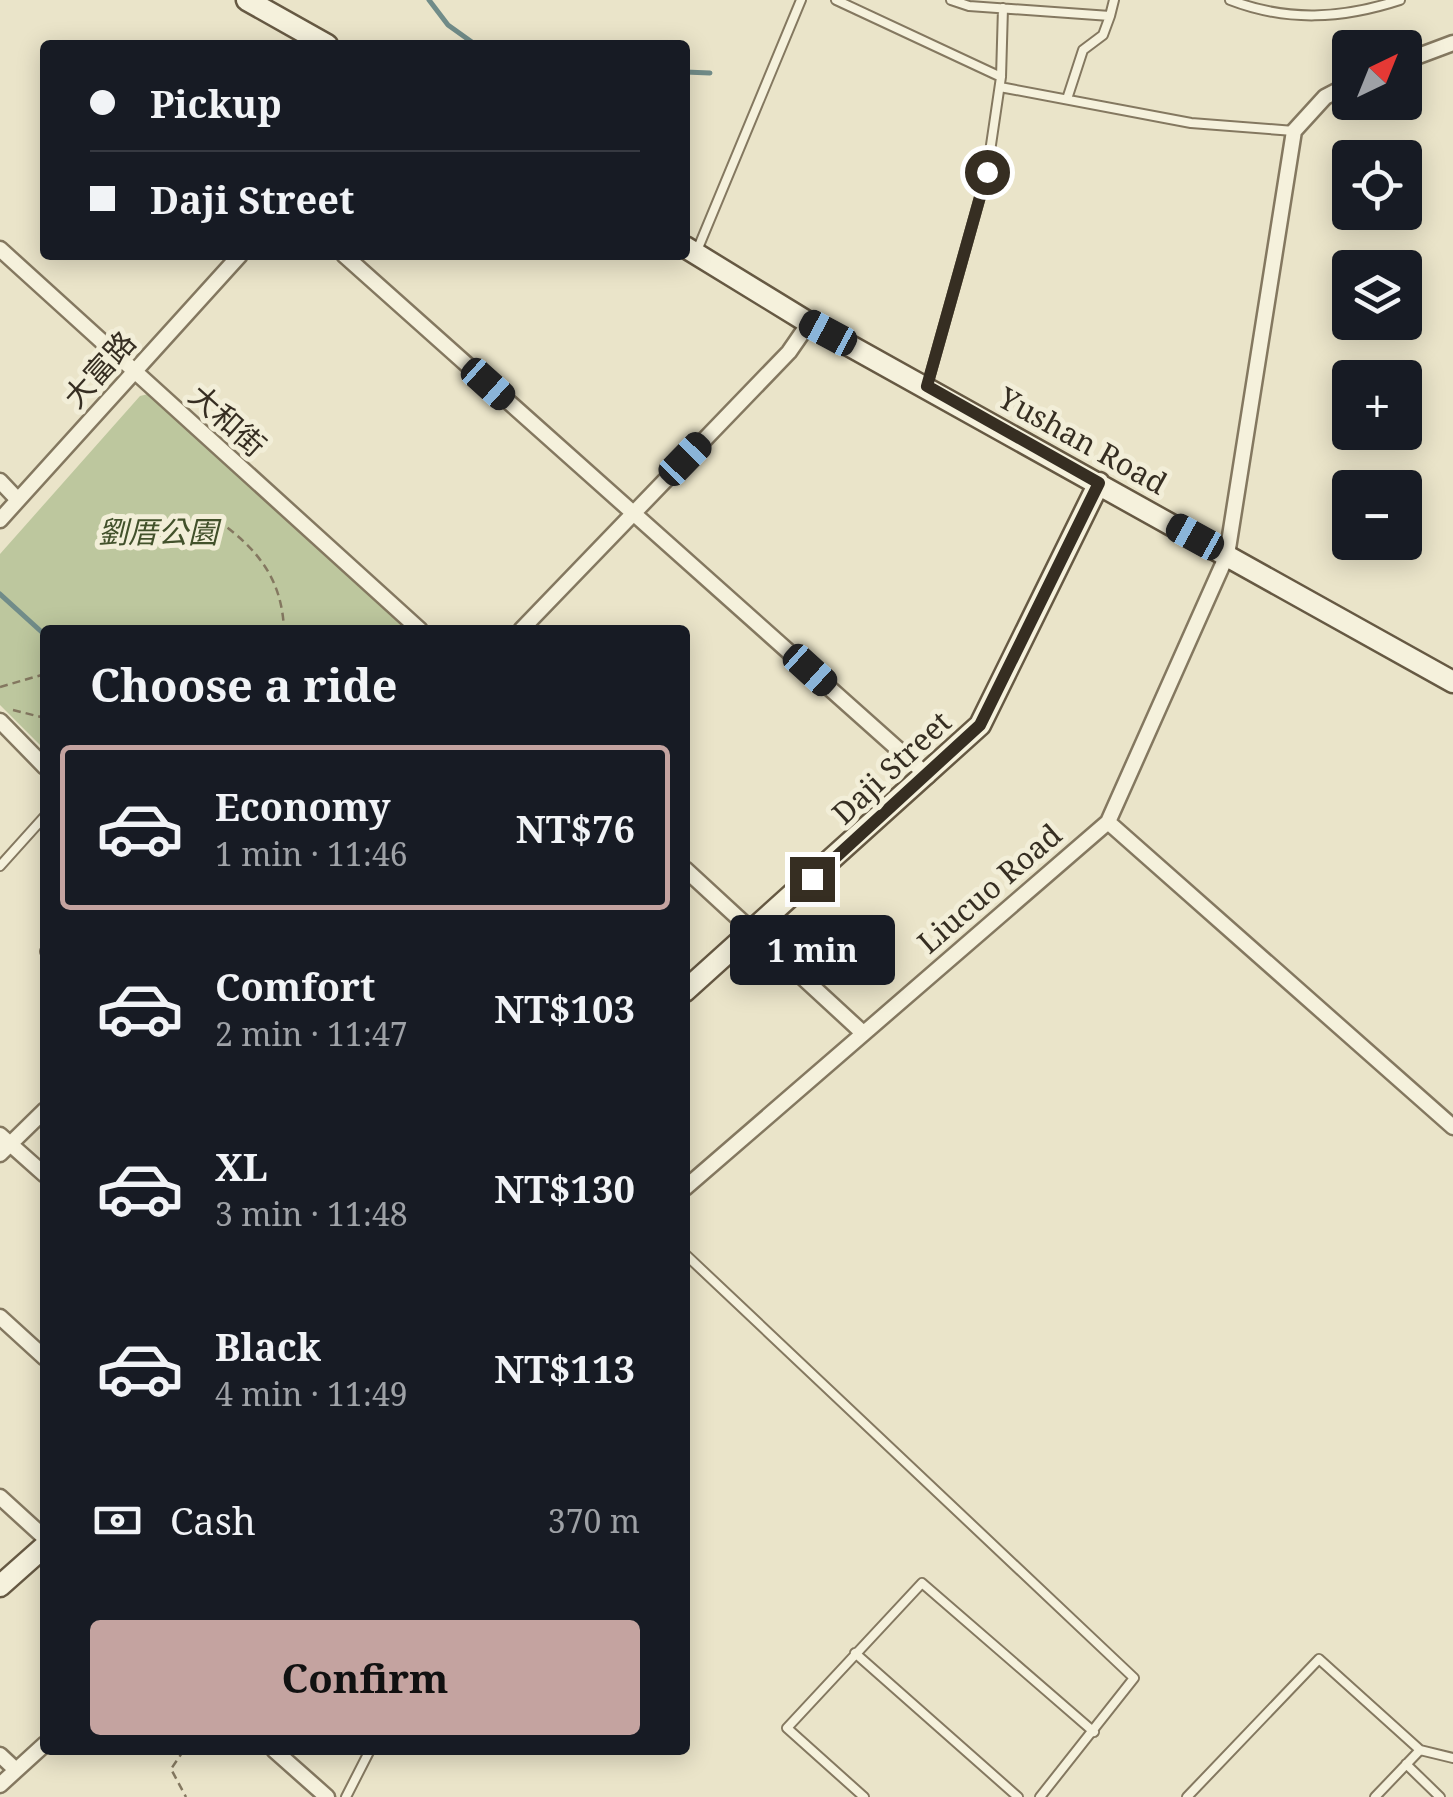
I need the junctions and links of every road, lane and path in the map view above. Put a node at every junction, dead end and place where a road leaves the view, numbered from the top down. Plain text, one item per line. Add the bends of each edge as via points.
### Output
1 (247, 0) edge
2 (800, 0) edge
3 (836, 0) edge
4 (951, 0) edge
5 (1114, 0) edge
6 (1230, 0) edge
7 (1400, 0) edge
8 (1003, 8) junction
9 (1110, 16) junction
10 (318, 40) edge
11 (1453, 43) edge
12 (1422, 55) edge
13 (1000, 82) junction
14 (1332, 93) edge
15 (1066, 100) junction
16 (1294, 132) junction
17 (0, 249) edge
18 (691, 250) edge
19 (235, 260) edge
20 (350, 260) edge
21 (809, 323) junction
22 (133, 372) junction
23 (927, 386) junction
24 (0, 481) edge
25 (1099, 483) junction
26 (18, 500) junction
27 (633, 512) junction
28 (0, 520) edge
29 (217, 520) dead end
30 (1227, 555) junction
31 (283, 625) edge
32 (414, 625) edge
33 (526, 625) edge
34 (40, 675) edge
35 (1453, 682) edge
36 (0, 686) edge
37 (4, 715) edge
38 (40, 718) edge
39 (40, 762) edge
40 (928, 776) junction
41 (40, 822) edge
42 (1108, 822) junction
43 (0, 866) edge
44 (690, 873) edge
45 (754, 931) junction
46 (690, 987) edge
47 (863, 1034) junction
48 (40, 1114) edge
49 (1453, 1127) edge
50 (3, 1144) edge
51 (40, 1172) edge
52 (690, 1184) edge
53 (690, 1259) edge
54 (0, 1316) edge
55 (40, 1353) edge
56 (0, 1497) edge
57 (40, 1533) edge
58 (40, 1550) edge
59 (0, 1586) edge
60 (855, 1653) junction
61 (1094, 1732) junction
62 (40, 1748) edge
63 (1420, 1750) junction
64 (0, 1755) edge
65 (181, 1755) edge
66 (280, 1755) edge
67 (367, 1755) edge
68 (1453, 1758) edge
69 (1406, 1764) junction
70 (16, 1770) junction
71 (0, 1784) edge
72 (186, 1797) edge
73 (327, 1797) edge
74 (346, 1797) edge
75 (864, 1797) edge
76 (1018, 1797) edge
77 (1040, 1797) edge
78 (1186, 1797) edge
79 (1375, 1797) edge
80 (1440, 1797) edge

1 - 10 street
2 - 18 lane
3 - 13 lane
4 - 8 lane
5 - 9 lane
6 - 7 lane via 1290,18
8 - 9 lane
8 - 13 lane
9 - 15 lane via 1103,34 1084,50
11 - 12 street
13 - 15 lane
13 - 23 lane via 987,172
14 - 16 street
15 - 16 lane via 1191,124
16 - 30 street, Liucuo Road
17 - 22 street, 大和街
18 - 21 street, Yushan Road
19 - 22 street, 大富路
20 - 27 street
21 - 23 street, Yushan Road
21 - 27 street via 789,352
22 - 26 street, 大富路
22 - 32 street, 大和街
23 - 25 street, Yushan Road
24 - 26 street
25 - 30 street, Yushan Road
25 - 40 street, Daji Street via 980,725
26 - 28 street, 大富路
27 - 33 street
27 - 40 street
29 - 31 path via 246,540 274,577
30 - 35 street, Yushan Road
30 - 42 street, Liucuo Road
34 - 36 path
37 - 38 path
37 - 39 street
40 - 45 street, Daji Street
41 - 43 lane
42 - 47 street, Liucuo Road
42 - 49 street
44 - 45 street
45 - 46 street, Daji Street
45 - 47 street
47 - 52 street, Liucuo Road
48 - 50 street
50 - 51 street
53 - 61 lane via 1134,1678
54 - 55 street
56 - 57 street
58 - 59 street
60 - 61 lane via 922,1582
60 - 75 lane via 787,1728
60 - 76 lane
61 - 77 lane
62 - 70 street
63 - 68 lane
63 - 69 lane
63 - 78 lane via 1319,1659
64 - 70 street
65 - 72 path via 171,1769
66 - 73 street
67 - 74 lane
69 - 79 lane
69 - 80 lane
70 - 71 street

